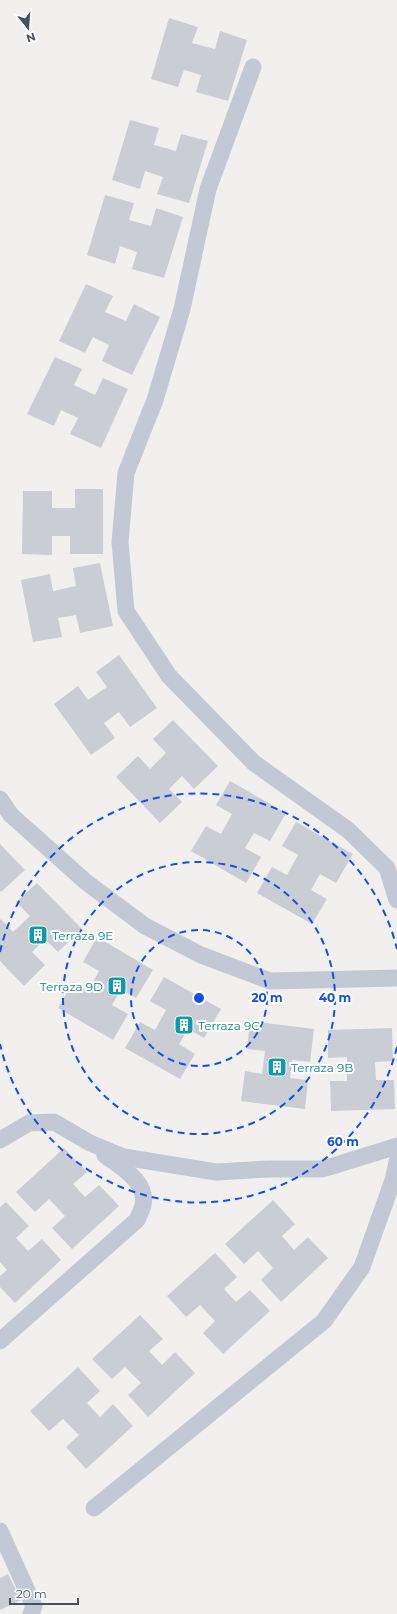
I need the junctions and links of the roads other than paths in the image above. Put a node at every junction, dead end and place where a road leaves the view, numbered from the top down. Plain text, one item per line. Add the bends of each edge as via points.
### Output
1 (253, 67) dead end
2 (0, 799) edge
3 (397, 900) edge
4 (397, 978) edge
5 (0, 1140) edge
6 (90, 1143) junction
7 (397, 1146) edge
8 (397, 1162) edge
9 (0, 1341) edge
10 (94, 1508) dead end
11 (0, 1530) edge
12 (31, 1614) edge

1 - 3 street via 208,189 182,309 155,400 126,474 120,542 126,611 169,676 254,763 348,830 387,868
2 - 4 street via 11,815 86,882 145,926 201,955 270,981
5 - 6 street via 29,1123 54,1122
6 - 7 street via 124,1157 216,1172 323,1169
6 - 9 street via 138,1181 143,1204 137,1220
8 - 10 street via 362,1267 324,1321
11 - 12 street via 34,1606

